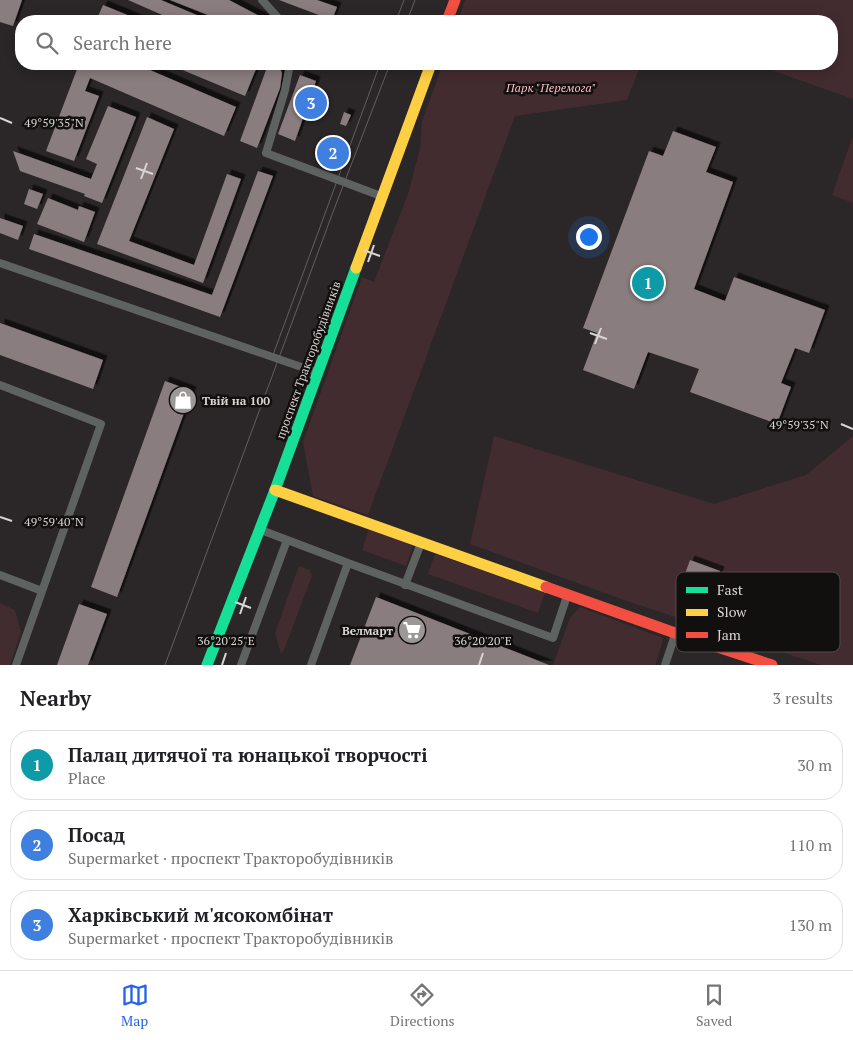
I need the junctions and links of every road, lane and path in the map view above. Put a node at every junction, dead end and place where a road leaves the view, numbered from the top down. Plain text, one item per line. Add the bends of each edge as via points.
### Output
1 (262, 0) edge
2 (455, 0) edge
3 (276, 15) edge
4 (449, 15) edge
5 (289, 70) edge
6 (430, 70) edge
7 (383, 196) junction
8 (0, 263) edge
9 (318, 373) junction
10 (0, 385) edge
11 (275, 490) junction
12 (259, 530) junction
13 (287, 540) junction
14 (421, 542) junction
15 (348, 563) junction
16 (0, 575) edge
17 (405, 585) junction
18 (42, 591) junction
19 (568, 595) junction
20 (675, 633) joint
21 (733, 652) edge
22 (16, 665) edge
23 (207, 665) edge
24 (241, 665) edge
25 (311, 665) edge
26 (665, 665) edge
27 (772, 665) edge

1 - 3 lane
2 - 4 main road
5 - 7 lane via 266,153
6 - 7 main road, проспект Тракторобудівників
7 - 9 main road, проспект Тракторобудівників
8 - 9 lane
9 - 11 main road, проспект Тракторобудівників
10 - 18 lane via 101,424
11 - 12 main road, проспект Тракторобудівників
11 - 14 main road
12 - 13 lane
12 - 23 main road, проспект Тракторобудівників
13 - 15 lane
13 - 24 lane
14 - 17 lane
14 - 19 main road
15 - 17 lane
15 - 25 lane
16 - 18 lane
17 - 19 lane via 553,638
18 - 22 lane
19 - 20 main road
20 - 26 lane
21 - 27 main road

